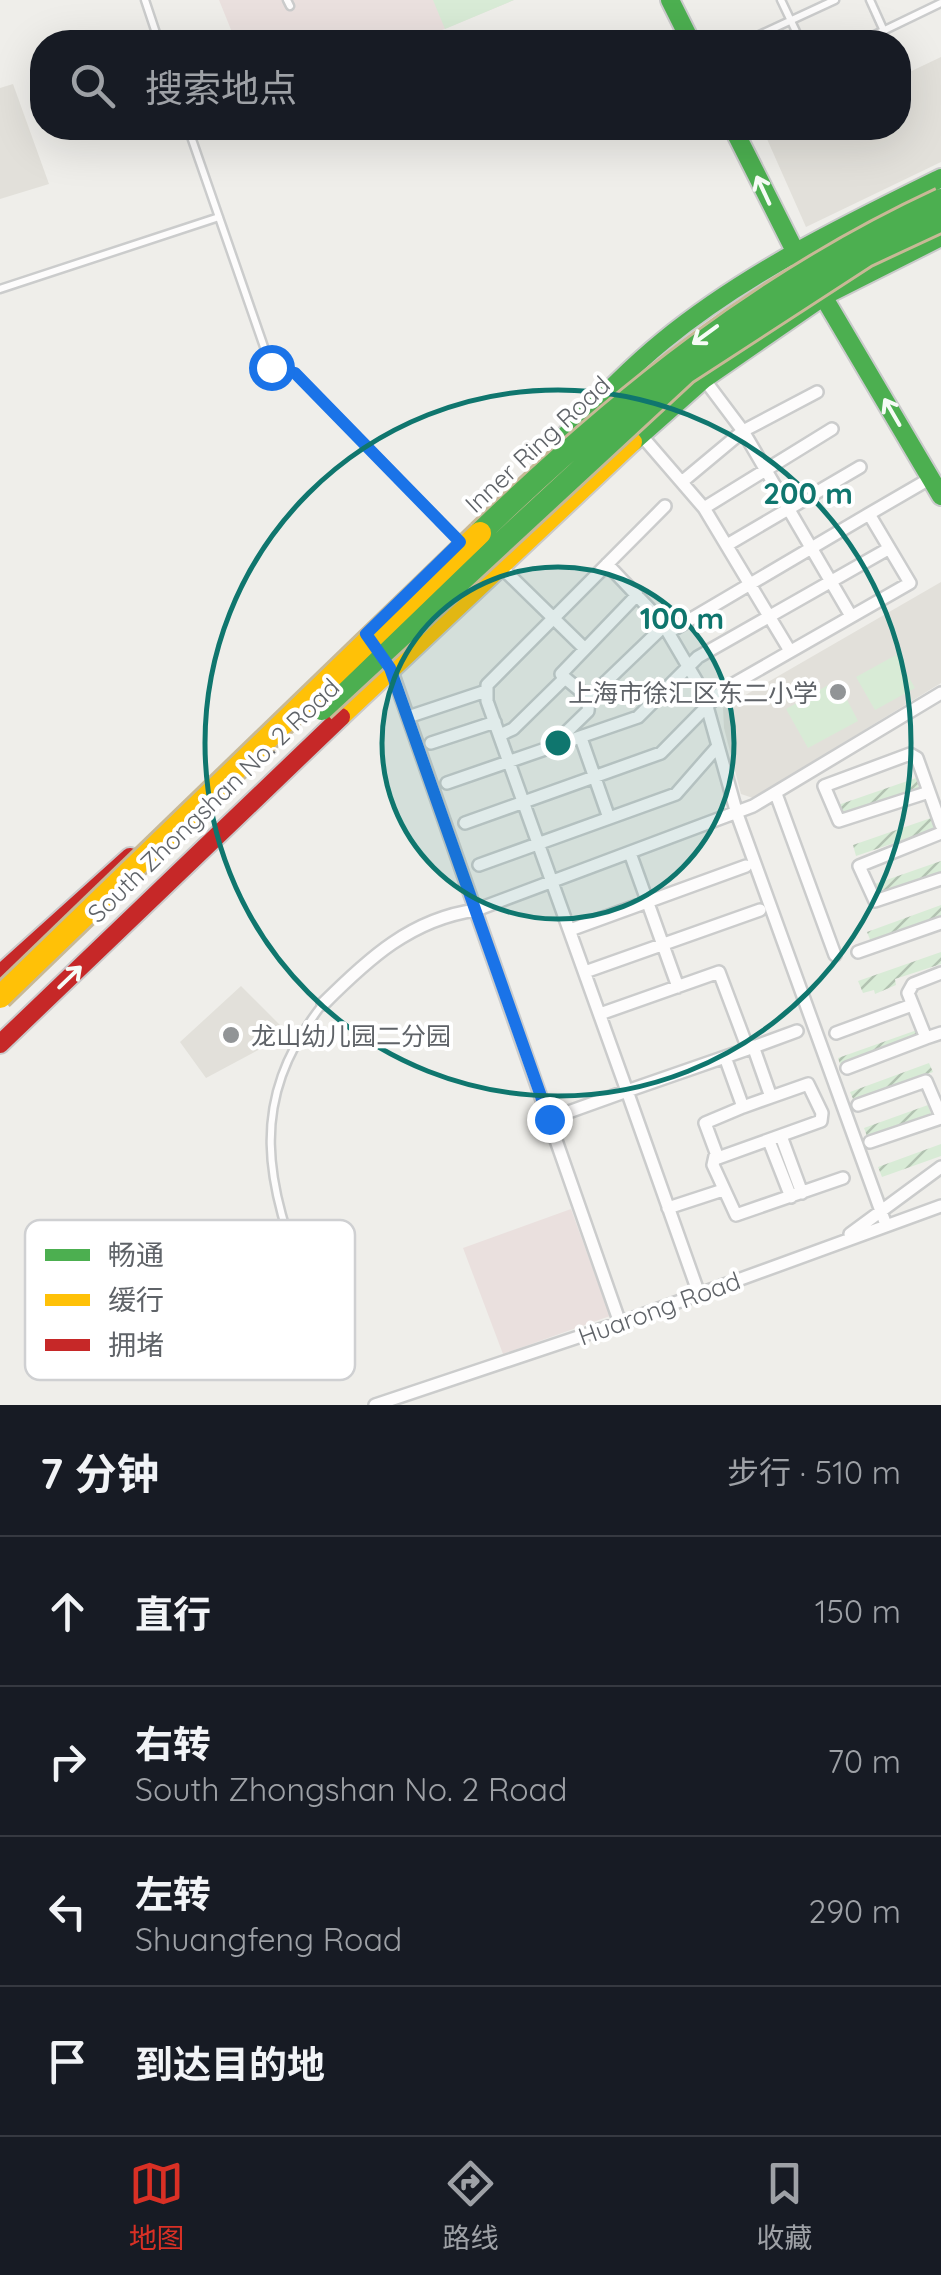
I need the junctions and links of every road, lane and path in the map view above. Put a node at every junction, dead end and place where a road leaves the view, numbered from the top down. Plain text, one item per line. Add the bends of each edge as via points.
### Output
1 (144, 0) edge
2 (670, 0) edge
3 (781, 0) edge
4 (835, 0) edge
5 (870, 0) edge
6 (941, 3) edge
7 (791, 21) junction
8 (155, 30) edge
9 (686, 30) edge
10 (771, 30) edge
11 (795, 30) edge
12 (884, 30) edge
13 (886, 30) edge
14 (192, 140) edge
15 (739, 140) edge
16 (941, 178) edge
17 (941, 200) edge
18 (219, 217) junction
19 (941, 220) edge
20 (941, 237) edge
21 (794, 252) junction
22 (0, 289) edge
23 (824, 296) junction
24 (704, 379) junction
25 (817, 392) dead end
26 (832, 429) dead end
27 (743, 431) junction
28 (642, 434) junction
29 (860, 467) dead end
30 (764, 468) junction
31 (683, 481) junction
32 (936, 487) edge
33 (665, 506) dead end
34 (704, 508) junction
35 (788, 508) junction
36 (869, 514) junction
37 (460, 542) junction
38 (726, 546) junction
39 (809, 548) junction
40 (888, 548) junction
41 (607, 564) junction
42 (499, 565) junction
43 (829, 582) junction
44 (749, 583) junction
45 (636, 594) junction
46 (768, 616) junction
47 (851, 616) junction
48 (554, 618) junction
49 (667, 628) junction
50 (366, 634) junction
51 (585, 649) junction
52 (790, 651) junction
53 (689, 667) junction
54 (390, 668) junction
55 (565, 678) junction
56 (486, 691) junction
57 (941, 694) edge
58 (708, 703) junction
59 (588, 705) junction
60 (408, 717) junction
61 (498, 728) junction
62 (606, 729) junction
63 (581, 738) junction
64 (432, 743) dead end
65 (718, 746) junction
66 (549, 749) junction
67 (510, 763) junction
68 (594, 777) junction
69 (447, 782) dead end
70 (929, 792) junction
71 (776, 794) junction
72 (524, 802) junction
73 (737, 814) junction
74 (609, 818) junction
75 (465, 823) dead end
76 (941, 825) edge
77 (941, 833) edge
78 (539, 843) junction
79 (630, 853) junction
80 (479, 865) dead end
81 (746, 866) dead end
82 (941, 878) edge
83 (553, 881) junction
84 (648, 902) junction
85 (476, 910) junction
86 (760, 910) dead end
87 (941, 923) edge
88 (570, 930) junction
89 (663, 944) junction
90 (858, 952) dead end
91 (835, 955) dead end
92 (585, 972) junction
93 (0, 974) edge
94 (941, 974) edge
95 (678, 986) junction
96 (0, 997) edge
97 (323, 1004) joint
98 (912, 1005) junction
99 (600, 1014) junction
100 (0, 1015) edge
101 (796, 1031) dead end
102 (836, 1033) dead end
103 (941, 1033) edge
104 (926, 1038) junction
105 (0, 1044) edge
106 (750, 1048) junction
107 (724, 1056) junction
108 (847, 1068) dead end
109 (627, 1091) junction
110 (772, 1096) junction
111 (858, 1105) dead end
112 (743, 1108) junction
113 (941, 1117) edge
114 (549, 1119) junction
115 (775, 1139) junction
116 (870, 1142) dead end
117 (715, 1156) junction
118 (941, 1168) edge
119 (843, 1178) dead end
120 (723, 1190) junction
121 (796, 1195) junction
122 (941, 1206) edge
123 (668, 1208) junction
124 (284, 1220) edge
125 (886, 1225) junction
126 (835, 1246) junction
127 (699, 1294) junction
128 (620, 1323) junction
129 (375, 1405) edge

1 - 8 lane
2 - 9 main road
3 - 7 lane
4 - 7 lane
5 - 12 lane
6 - 13 lane
7 - 10 lane
7 - 11 lane
14 - 18 lane
21 -> 15 main road
16 - 21 main road, South Zhongshan No. 2 Road
17 -> 96 main road, Inner Ring Road, bridge via 859,236 661,367 580,436
18 - 22 lane
18 - 37 lane via 271,367 295,373
19 - 100 main road, Inner Ring Road, bridge via 866,255 686,372
20 - 23 main road, South Zhongshan No. 2 Road
21 - 23 main road
21 - 37 main road, South Zhongshan No. 2 Road via 679,329 622,377
23 - 24 main road, South Zhongshan No. 2 Road
32 -> 23 main road
24 - 27 street
24 - 28 main road, South Zhongshan No. 2 Road
25 - 27 street
26 - 30 street
27 - 30 street
27 - 31 street
28 - 31 street
28 - 42 main road, South Zhongshan No. 2 Road
29 - 35 street
30 - 34 street
30 - 35 street
31 - 34 street
32 - 36 street
33 - 41 street
34 - 38 street
35 - 38 street
35 - 39 street
36 - 39 street
36 - 40 street
37 - 50 main road, South Zhongshan No. 2 Road
38 - 44 street
39 - 43 street
39 - 44 street
40 - 43 street
40 - 47 street via 910,583
41 - 45 street
41 - 48 street
42 - 48 street
42 - 54 main road, South Zhongshan No. 2 Road
43 - 46 street
43 - 47 street
44 - 46 street
44 - 49 street
45 - 49 street
45 - 51 street
46 - 52 street
46 - 53 street
47 - 52 street
48 - 51 street
48 - 56 street
49 - 53 street
49 - 59 street
50 - 54 street
50 - 93 main road, South Zhongshan No. 2 Road via 262,738
51 - 55 street via 561,674
52 - 58 street
53 - 58 street
53 - 62 street via 647,711
54 - 60 street
105 -> 54 main road, South Zhongshan No. 2 Road
55 - 59 street
55 - 61 street via 513,729
56 - 60 street
56 - 61 street
57 - 71 street
58 - 65 street
58 - 68 street via 661,753
59 - 62 street
59 - 66 street
60 - 85 street
61 - 64 street
61 - 67 street
62 - 63 street
63 - 66 street
63 - 68 street
65 - 73 street
65 - 74 street via 676,794
66 - 67 street
67 - 69 street
67 - 72 street
68 - 72 street
68 - 74 street
70 - 70 street via 910,754 824,786 840,821
70 - 76 street
71 - 73 street
71 - 91 street
72 - 75 street
72 - 78 street
73 - 79 street
73 - 125 street
74 - 78 street
77 - 82 street via 860,866 875,901
78 - 80 street
78 - 83 street
79 - 83 street
79 - 84 street
81 - 84 street
83 - 85 street
83 - 88 street
84 - 88 street
84 - 89 street
85 - 97 street via 448,914 392,942
85 - 114 street
86 - 89 street
87 - 90 street
88 - 92 street
89 - 92 street
89 - 95 street
92 - 99 street
94 - 98 street via 914,984 908,994
95 - 99 street
95 - 106 street via 719,972
97 - 124 lane via 278,1078 270,1127
98 - 102 street
98 - 104 street
99 - 109 street
101 - 106 street
103 - 104 street
104 - 108 street
106 - 107 street
106 - 110 street
107 - 109 street
107 - 112 street
109 - 114 street
109 - 123 street
110 - 112 street
110 - 115 street via 808,1084 822,1113 821,1121
111 - 113 street via 926,1081
112 - 117 street via 705,1123
113 - 116 street
114 - 128 street
115 - 117 street
115 - 121 street
117 - 120 street
118 - 126 street
119 - 121 street
120 - 121 street via 736,1215
120 - 123 street
122 - 125 street, Huarong Road
123 - 127 street
125 - 126 street, Huarong Road
126 - 127 street, Huarong Road
127 - 128 street, Huarong Road
128 - 129 street, Huarong Road

